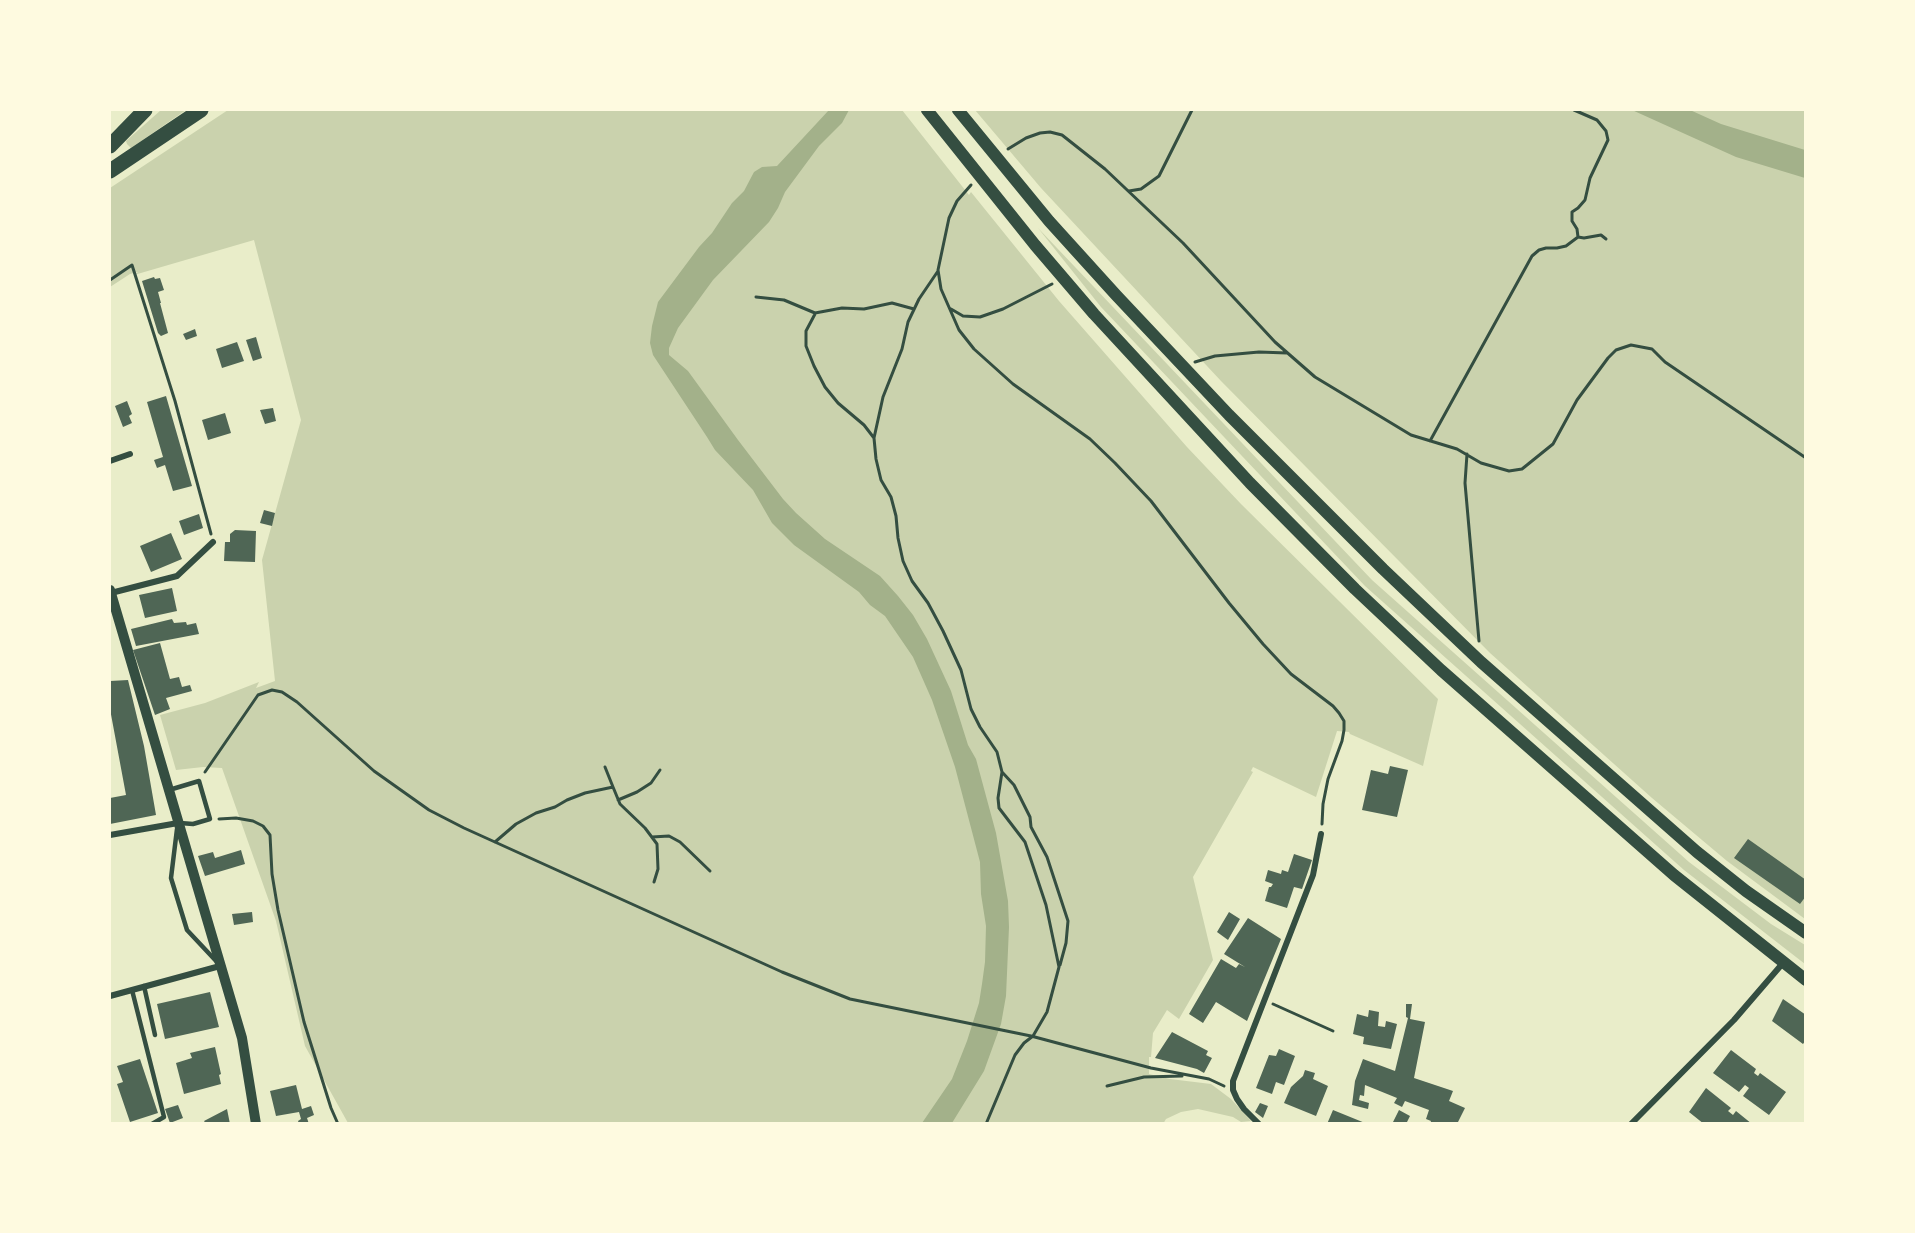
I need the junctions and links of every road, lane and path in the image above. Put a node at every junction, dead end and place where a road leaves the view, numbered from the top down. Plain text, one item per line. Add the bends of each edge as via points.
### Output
1 (145, 110) edge
2 (201, 110) edge
3 (927, 110) edge
4 (958, 110) edge
5 (1192, 110) edge
6 (1574, 110) edge
7 (1040, 133) dead end
8 (110, 146) edge
9 (110, 171) edge
10 (967, 189) dead end
11 (1128, 191) junction
12 (1578, 237) junction
13 (1606, 238) dead end
14 (938, 270) junction
15 (1063, 277) junction
16 (110, 280) edge
17 (756, 297) dead end
18 (950, 308) junction
19 (914, 309) junction
20 (815, 313) junction
21 (1288, 354) junction
22 (1182, 365) junction
23 (874, 438) junction
24 (1430, 441) junction
25 (130, 454) dead end
26 (1467, 454) junction
27 (1806, 458) edge
28 (110, 461) edge
29 (213, 542) joint
30 (110, 591) edge
31 (1481, 662) junction
32 (605, 767) dead end
33 (207, 769) dead end
34 (660, 770) dead end
35 (1002, 772) junction
36 (613, 787) junction
37 (169, 790) junction
38 (618, 800) junction
39 (210, 819) junction
40 (178, 823) junction
41 (1321, 834) joint
42 (110, 835) edge
43 (652, 837) junction
44 (495, 842) junction
45 (710, 871) dead end
46 (654, 882) dead end
47 (1806, 933) edge
48 (1783, 963) junction
49 (220, 966) junction
50 (1059, 967) junction
51 (1806, 980) edge
52 (144, 986) junction
53 (132, 990) junction
54 (110, 996) edge
55 (1263, 1000) junction
56 (1333, 1031) dead end
57 (155, 1035) dead end
58 (1032, 1036) junction
59 (1190, 1076) junction
60 (1107, 1086) dead end
61 (1233, 1090) junction
62 (152, 1124) edge
63 (256, 1124) edge
64 (338, 1124) edge
65 (986, 1124) edge
66 (1259, 1124) edge
67 (1631, 1124) edge

1 - 8 highway
2 - 9 highway
3 - 15 main road
4 - 22 main road via 1082,259
5 - 11 path via 1159,176 1140,189
6 - 12 path via 1597,120 1608,140 1590,178 1585,200 1572,212
7 - 11 path via 1062,135
10 - 14 path via 949,218
11 - 21 path
12 - 13 path
12 - 24 path via 1566,246 1539,250 1532,256
14 - 18 path
14 - 19 path
15 - 18 path via 980,317 963,316
15 - 48 main road via 1168,396 1355,589 1665,867
16 - 29 path via 132,265 175,401
17 - 20 path via 784,300
18 - 41 path via 959,330 974,349 1115,463 1151,501 1263,644 1291,674 1339,713 1344,730 1328,779
19 - 20 path via 891,303
19 - 23 path via 883,397
20 - 23 path via 806,331 806,346 814,366 838,403 864,424
21 - 22 path via 1215,356
21 - 24 path via 1315,377 1374,414
22 - 31 main road via 1320,508
23 - 35 path via 881,480 896,516 903,561 961,670 971,709 997,752
24 - 26 path
25 - 28 street
26 - 27 path via 1480,463 1509,471 1522,469 1553,444 1577,400 1608,358 1616,350 1631,345 1652,349 1665,362
26 - 31 path via 1465,483
29 - 30 street via 177,576
30 - 37 street
31 - 47 main road via 1697,852
32 - 36 path
33 - 44 path via 258,695 272,690 282,692 400,792
34 - 38 path via 651,783
35 - 50 path via 999,808 1025,842 1046,905
35 - 50 path via 1014,785 1030,816 1068,921
36 - 38 path
36 - 44 path via 536,813
37 - 39 lane via 199,781
37 - 40 street
38 - 43 path
39 - 40 lane
39 - 64 path via 236,818 263,826 270,835 278,910 304,1022
40 - 42 street
40 - 49 street
40 - 49 lane via 171,878 187,930
41 - 55 street via 1313,875
43 - 45 path via 669,836 680,842
43 - 46 path via 658,859
44 - 58 path via 850,999
48 - 51 main road
48 - 67 street via 1734,1020
49 - 52 street
49 - 63 street via 242,1038
50 - 58 path via 1047,1012
52 - 53 street
52 - 57 lane
53 - 54 street
53 - 62 lane via 164,1117
55 - 56 path
55 - 61 street via 1235,1073
58 - 59 path
58 - 65 path via 1015,1055
59 - 60 path via 1144,1077
59 - 61 path
61 - 66 street

